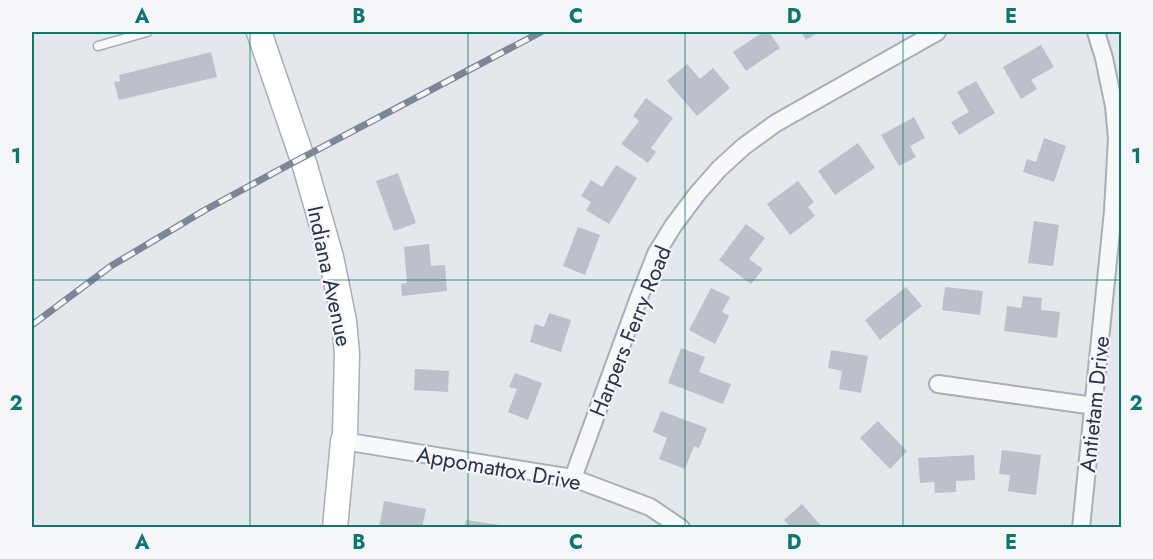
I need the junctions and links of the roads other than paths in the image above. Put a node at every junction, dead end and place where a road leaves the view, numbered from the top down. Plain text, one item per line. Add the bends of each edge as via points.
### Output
1 (147, 32) edge
2 (259, 32) edge
3 (937, 32) edge
4 (1096, 32) edge
5 (98, 46) dead end
6 (938, 384) dead end
7 (1094, 406) junction
8 (343, 441) junction
9 (573, 478) junction
10 (335, 528) edge
11 (681, 528) edge
12 (1081, 528) edge

1 - 5 lane
2 - 8 main road, Indiana Avenue via 331,257 347,353
3 - 9 street, Harpers Ferry Road via 776,123 743,147 697,194 656,254
4 - 7 street, Antietam Drive via 1114,106 1117,138
6 - 7 street
7 - 12 street, Antietam Drive
8 - 9 street, Appomattox Drive
8 - 10 main road, Indiana Avenue
9 - 11 street, Appomattox Drive via 650,507

